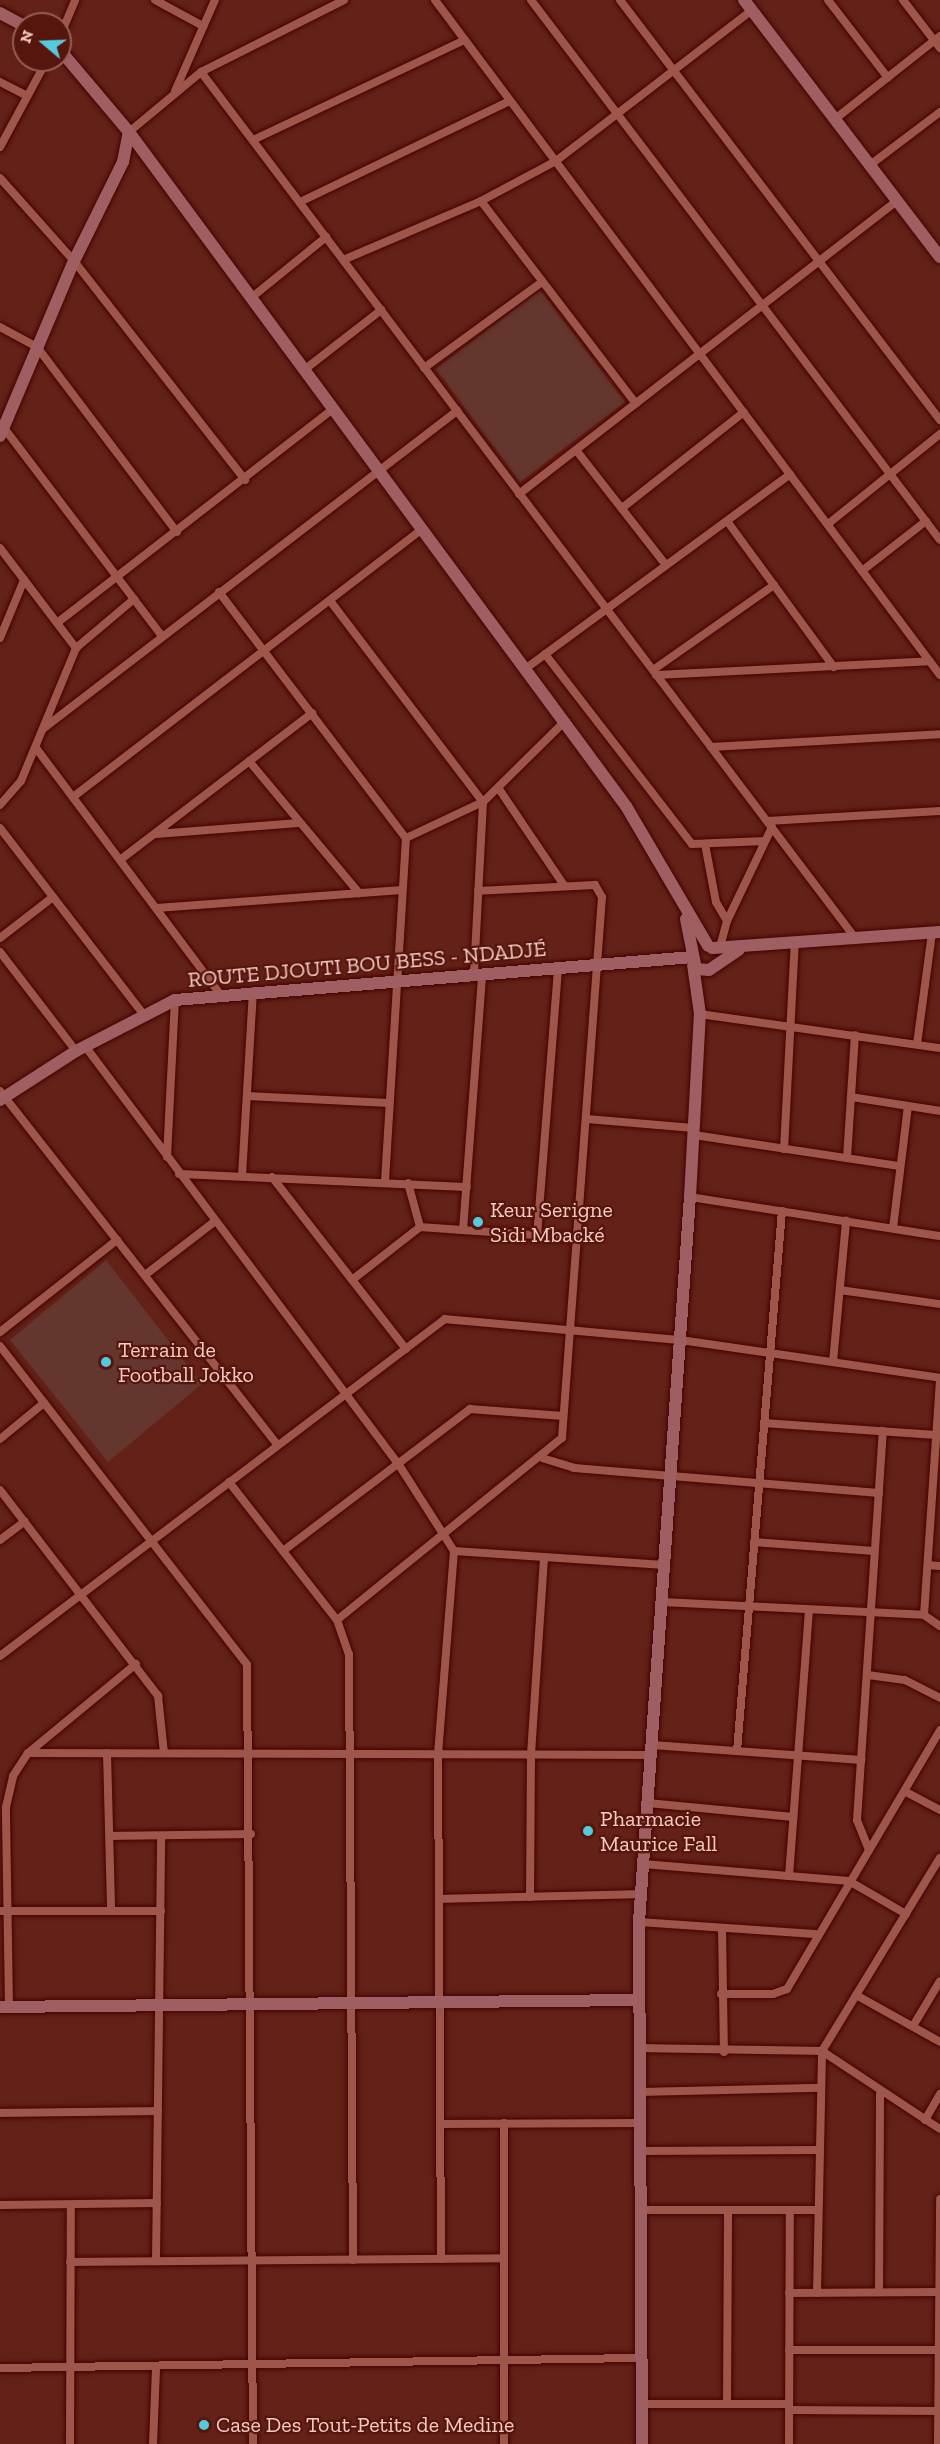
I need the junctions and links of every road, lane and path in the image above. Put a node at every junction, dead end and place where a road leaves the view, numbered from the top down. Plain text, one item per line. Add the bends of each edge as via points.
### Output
1 (155, 0) edge
2 (215, 0) edge
3 (344, 0) edge
4 (435, 0) edge
5 (531, 0) edge
6 (620, 0) edge
7 (828, 0) edge
8 (903, 0) edge
9 (748, 5) edge
10 (203, 26) junction
11 (465, 40) junction
12 (938, 42) edge
13 (72, 64) edge
14 (673, 69) junction
15 (40, 72) edge
16 (201, 72) junction
17 (888, 78) junction
18 (0, 82) edge
19 (175, 91) junction
20 (27, 96) junction
21 (510, 100) junction
22 (940, 112) edge
23 (616, 113) junction
24 (835, 119) junction
25 (129, 132) junction
26 (253, 140) junction
27 (0, 147) edge
28 (556, 161) junction
29 (870, 165) junction
30 (0, 178) edge
31 (481, 201) junction
32 (897, 201) junction
33 (300, 202) junction
34 (326, 237) junction
35 (938, 250) edge
36 (343, 260) junction
37 (74, 261) junction
38 (819, 261) junction
39 (542, 282) junction
40 (251, 298) junction
41 (763, 306) junction
42 (381, 310) junction
43 (0, 327) edge
44 (37, 347) junction
45 (700, 354) junction
46 (424, 368) junction
47 (304, 370) junction
48 (636, 404) junction
49 (333, 409) junction
50 (457, 411) junction
51 (744, 412) junction
52 (940, 420) edge
53 (2, 429) edge
54 (940, 434) edge
55 (576, 450) junction
56 (376, 468) junction
57 (790, 474) junction
58 (890, 474) junction
59 (245, 480) junction
60 (519, 494) junction
61 (622, 508) junction
62 (727, 520) junction
63 (926, 520) junction
64 (828, 525) junction
65 (422, 529) junction
66 (177, 532) junction
67 (940, 540) edge
68 (0, 549) edge
69 (666, 565) junction
70 (862, 571) junction
71 (118, 577) junction
72 (24, 580) junction
73 (774, 585) junction
74 (219, 592) junction
75 (134, 599) junction
76 (330, 602) junction
77 (606, 609) junction
78 (57, 623) junction
79 (162, 636) junction
80 (0, 638) edge
81 (76, 648) junction
82 (265, 652) junction
83 (545, 654) junction
84 (930, 662) junction
85 (834, 667) junction
86 (525, 669) junction
87 (654, 672) junction
88 (940, 675) edge
89 (312, 713) junction
90 (564, 722) junction
91 (44, 728) junction
92 (940, 734) edge
93 (711, 747) junction
94 (36, 748) junction
95 (249, 761) junction
96 (499, 789) junction
97 (73, 797) junction
98 (483, 802) junction
99 (0, 805) edge
100 (940, 811) edge
101 (299, 823) junction
102 (770, 824) junction
103 (0, 828) edge
104 (155, 834) junction
105 (406, 838) junction
106 (765, 842) junction
107 (705, 844) junction
108 (120, 860) junction
109 (563, 884) junction
110 (401, 890) junction
111 (478, 891) junction
112 (359, 893) junction
113 (53, 897) junction
114 (157, 908) junction
115 (686, 915) junction
116 (727, 921) junction
117 (936, 933) edge
118 (0, 938) edge
119 (856, 939) junction
120 (795, 941) junction
121 (0, 952) edge
122 (713, 954) junction
123 (693, 958) junction
124 (599, 967) junction
125 (558, 970) junction
126 (478, 975) junction
127 (396, 981) junction
128 (253, 991) junction
129 (219, 993) junction
130 (700, 998) junction
131 (175, 1000) junction
132 (143, 1014) junction
133 (700, 1014) junction
134 (790, 1024) junction
135 (855, 1035) junction
136 (917, 1044) junction
137 (81, 1048) junction
138 (940, 1048) edge
139 (247, 1095) junction
140 (1, 1096) edge
141 (851, 1097) junction
142 (389, 1103) junction
143 (908, 1106) junction
144 (940, 1111) edge
145 (587, 1119) junction
146 (694, 1132) junction
147 (784, 1149) junction
148 (166, 1157) junction
149 (847, 1158) junction
150 (900, 1166) junction
151 (179, 1174) junction
152 (242, 1176) junction
153 (272, 1177) junction
154 (385, 1181) junction
155 (408, 1183) junction
156 (466, 1187) junction
157 (690, 1197) junction
158 (782, 1211) junction
159 (846, 1221) junction
160 (214, 1222) junction
161 (420, 1227) junction
162 (892, 1228) junction
163 (463, 1230) junction
164 (537, 1236) junction
165 (940, 1236) edge
166 (577, 1238) junction
167 (117, 1240) junction
168 (145, 1275) junction
169 (352, 1280) junction
170 (840, 1290) junction
171 (940, 1304) edge
172 (570, 1329) junction
173 (0, 1332) edge
174 (681, 1340) junction
175 (0, 1346) edge
176 (406, 1349) junction
177 (770, 1353) junction
178 (833, 1362) junction
179 (940, 1380) edge
180 (345, 1394) junction
181 (44, 1403) junction
182 (563, 1416) junction
183 (764, 1423) junction
184 (883, 1431) junction
185 (936, 1435) junction
186 (0, 1439) edge
187 (278, 1445) junction
188 (938, 1448) edge
189 (542, 1458) junction
190 (399, 1465) junction
191 (672, 1476) junction
192 (228, 1482) junction
193 (759, 1483) junction
194 (0, 1490) edge
195 (879, 1493) junction
196 (25, 1521) junction
197 (448, 1534) junction
198 (0, 1540) edge
199 (150, 1540) junction
200 (754, 1542) junction
201 (283, 1551) junction
202 (454, 1551) junction
203 (874, 1551) junction
204 (544, 1557) junction
205 (665, 1565) junction
206 (928, 1565) junction
207 (940, 1566) edge
208 (81, 1592) junction
209 (662, 1602) junction
210 (749, 1606) junction
211 (809, 1610) junction
212 (871, 1613) junction
213 (924, 1615) junction
214 (337, 1620) junction
215 (940, 1626) edge
216 (0, 1656) edge
217 (136, 1664) junction
218 (868, 1675) junction
219 (940, 1698) edge
220 (940, 1730) edge
221 (652, 1750) junction
222 (736, 1751) junction
223 (349, 1752) junction
224 (28, 1753) junction
225 (107, 1753) junction
226 (164, 1753) junction
227 (438, 1753) junction
228 (531, 1754) junction
229 (252, 1755) junction
230 (798, 1756) junction
231 (861, 1760) junction
232 (906, 1792) junction
233 (648, 1803) junction
234 (3, 1807) edge
235 (940, 1810) edge
236 (793, 1816) junction
237 (250, 1834) junction
238 (110, 1836) junction
239 (161, 1836) junction
240 (869, 1850) junction
241 (940, 1858) edge
242 (643, 1864) junction
243 (789, 1876) junction
244 (849, 1881) junction
245 (641, 1894) junction
246 (530, 1897) junction
247 (439, 1899) junction
248 (4, 1911) edge
249 (111, 1911) junction
250 (161, 1911) junction
251 (906, 1914) junction
252 (639, 1922) junction
253 (722, 1928) junction
254 (815, 1934) junction
255 (940, 1981) edge
256 (721, 1994) junction
257 (856, 1995) junction
258 (638, 2000) junction
259 (440, 2002) junction
260 (348, 2003) junction
261 (251, 2004) junction
262 (155, 2006) junction
263 (4, 2007) edge
264 (913, 2026) junction
265 (940, 2042) edge
266 (639, 2048) junction
267 (822, 2051) junction
268 (724, 2052) junction
269 (820, 2088) junction
270 (639, 2092) junction
271 (880, 2094) junction
272 (940, 2094) edge
273 (158, 2111) junction
274 (0, 2112) edge
275 (925, 2120) junction
276 (638, 2123) junction
277 (441, 2124) junction
278 (504, 2124) junction
279 (940, 2129) edge
280 (818, 2150) junction
281 (639, 2151) junction
282 (940, 2199) edge
283 (157, 2203) junction
284 (0, 2205) edge
285 (71, 2205) junction
286 (639, 2210) junction
287 (728, 2210) junction
288 (790, 2210) junction
289 (818, 2210) junction
290 (504, 2258) junction
291 (441, 2259) junction
292 (251, 2260) junction
293 (353, 2260) junction
294 (156, 2261) junction
295 (70, 2262) junction
296 (879, 2292) junction
297 (940, 2292) edge
298 (789, 2293) junction
299 (818, 2293) junction
300 (789, 2350) junction
301 (939, 2350) edge
302 (640, 2358) junction
303 (504, 2360) junction
304 (252, 2364) junction
305 (67, 2367) junction
306 (0, 2368) edge
307 (156, 2368) junction
308 (641, 2404) junction
309 (727, 2404) junction
310 (789, 2407) junction
311 (939, 2411) edge
312 (70, 2444) edge
313 (153, 2444) edge
314 (253, 2444) edge
315 (504, 2444) edge
316 (642, 2444) edge
317 (789, 2444) edge
318 (938, 2444) edge

1 - 10 street
2 - 10 street
3 - 16 street
4 - 11 street
5 - 23 street
6 - 14 street
7 - 17 street
8 - 12 street
9 - 14 street
9 - 24 main road
10 - 19 street
11 - 21 street
11 - 26 street
12 - 17 street
13 - 25 main road
14 - 23 street
14 - 38 street
15 - 20 street
16 - 19 street
16 - 26 street
17 - 24 street
18 - 20 street
19 - 25 street
20 - 27 street
21 - 28 street
21 - 33 street
22 - 29 street
23 - 28 street
23 - 41 street
24 - 29 main road
25 - 37 main road via 123,162
25 - 40 main road
26 - 33 street
28 - 31 street
28 - 45 street
29 - 32 main road
30 - 37 street
31 - 36 street
31 - 39 street
32 - 35 main road
32 - 38 street
33 - 34 street
34 - 36 street
34 - 40 street
36 - 42 street
37 - 44 main road
37 - 59 street
38 - 41 street
38 - 52 street
39 - 46 street
39 - 48 street
40 - 47 main road
41 - 45 street
41 - 58 street
42 - 46 street
42 - 47 street
43 - 44 street
44 - 53 main road
44 - 66 street
45 - 48 street
45 - 51 street
46 - 50 street
47 - 49 main road
48 - 55 street
49 - 56 main road
49 - 59 street
50 - 56 street
50 - 60 street
51 - 57 street
51 - 61 street
53 - 71 street
54 - 58 street
55 - 60 street
55 - 61 street
56 - 65 main road
56 - 74 street
57 - 62 street
57 - 64 street
58 - 63 street
58 - 64 street
59 - 66 street
60 - 77 street
61 - 69 street
62 - 69 street
62 - 73 street
63 - 67 street
63 - 70 street
64 - 70 street
65 - 76 street
65 - 86 main road
66 - 71 street
68 - 72 street
69 - 77 street
70 - 84 street
71 - 75 street
71 - 78 street
72 - 78 street
72 - 80 street
73 - 85 street
73 - 87 street
74 - 79 street
74 - 82 street
75 - 79 street
75 - 81 street
76 - 82 street
76 - 98 street
77 - 83 street
77 - 87 street
78 - 81 street
79 - 91 street
81 - 91 street
82 - 89 street
82 - 97 street
83 - 86 street
83 - 107 street via 689,842
84 - 85 street
84 - 88 street
85 - 87 street
86 - 90 main road
87 - 93 street
89 - 95 street
89 - 105 street
90 - 96 street
90 - 115 main road via 626,806
91 - 94 street
92 - 93 street
93 - 102 street
94 - 97 street
94 - 99 street via 18,788
95 - 101 street
95 - 104 street
96 - 98 street
96 - 109 street
97 - 108 street
98 - 105 street
98 - 111 street
100 - 102 street
101 - 104 street
101 - 112 street
102 - 106 street
102 - 119 street
103 - 113 street
104 - 108 street
105 - 110 street
106 - 107 street
106 - 116 street
107 - 116 street via 716,902
108 - 114 street
109 - 111 street
109 - 124 street via 600,888
110 - 112 street
110 - 127 street
111 - 126 street
112 - 114 street
113 - 118 street
113 - 132 street
114 - 129 street
115 - 122 main road
115 - 123 main road
116 - 122 street
117 - 119 main road
117 - 136 street
119 - 120 main road
120 - 122 main road
120 - 134 street
121 - 137 street
122 - 123 main road
122 - 123 main road
122 - 130 main road
123 - 124 main road, ROUTE DJOUTI BOU BESS - NDADJÉ
123 - 130 main road
124 - 125 main road, ROUTE DJOUTI BOU BESS - NDADJÉ
124 - 145 street
125 - 126 main road, ROUTE DJOUTI BOU BESS - NDADJÉ
125 - 164 street
126 - 127 main road, ROUTE DJOUTI BOU BESS - NDADJÉ
126 - 156 street
127 - 128 main road, ROUTE DJOUTI BOU BESS - NDADJÉ
127 - 142 street
128 - 129 main road, ROUTE DJOUTI BOU BESS - NDADJÉ
128 - 139 street
129 - 131 main road, ROUTE DJOUTI BOU BESS - NDADJÉ
130 - 133 main road
131 - 132 main road, ROUTE DJOUTI BOU BESS - NDADJÉ
131 - 148 street
132 - 137 main road, ROUTE DJOUTI BOU BESS - NDADJÉ
133 - 134 street
133 - 146 main road
134 - 135 street
134 - 147 street
135 - 136 street
135 - 141 street
136 - 138 street
137 - 140 main road, ROUTE DJOUTI BOU BESS - NDADJÉ
137 - 148 street
139 - 142 street
139 - 152 street
140 - 167 street
141 - 143 street
141 - 149 street
142 - 154 street
143 - 144 street
143 - 150 street
145 - 146 street
145 - 166 street
146 - 147 street
146 - 157 main road
147 - 149 street
148 - 151 street
149 - 150 street
150 - 162 street
151 - 152 street
151 - 160 street
152 - 153 street
153 - 154 street
153 - 169 street
154 - 155 street
155 - 156 street
155 - 161 street
156 - 163 street
157 - 158 street
157 - 174 main road
158 - 159 street
158 - 177 street
159 - 162 street
159 - 170 street
160 - 168 street
160 - 180 street
161 - 163 street
161 - 169 street
162 - 165 street
163 - 164 street
164 - 166 street
166 - 172 street
167 - 168 street
167 - 173 street
168 - 187 street
169 - 176 street
170 - 171 street
170 - 178 street
172 - 174 street
172 - 176 street via 445,1319
172 - 182 street
174 - 177 street
174 - 191 main road
175 - 181 street
176 - 180 street
177 - 178 street
177 - 183 street
178 - 179 street
179 - 185 street
180 - 187 street
180 - 190 street
181 - 186 street
181 - 199 street
182 - 189 street via 559,1443
182 - 190 street via 471,1409
183 - 184 street
183 - 193 street
184 - 185 street
184 - 195 street
185 - 188 street
187 - 192 street
188 - 206 street
189 - 191 street via 565,1467
189 - 197 street
190 - 197 street
190 - 201 street
191 - 193 street
191 - 205 main road
192 - 199 street
192 - 201 street
193 - 195 street
193 - 200 street
194 - 196 street
195 - 203 street
196 - 198 street
196 - 208 street
197 - 202 street
197 - 214 street
199 - 208 street
199 - 229 street via 247,1665
200 - 203 street
200 - 210 street
201 - 214 street
202 - 204 street
202 - 227 street
203 - 212 street
204 - 205 street
204 - 228 street
205 - 209 main road
206 - 207 street
206 - 213 street
208 - 216 street
208 - 217 street
209 - 210 street
209 - 221 main road
210 - 211 street
210 - 222 street
211 - 212 street
211 - 230 street
212 - 213 street
212 - 218 street
213 - 215 street
214 - 223 street via 349,1654
217 - 224 street
217 - 226 street via 161,1703
218 - 219 street via 905,1680
218 - 231 street
220 - 232 street
221 - 222 street
221 - 228 street
221 - 233 main road
222 - 230 street
223 - 227 street
223 - 229 street
223 - 260 street
224 - 225 street
224 - 234 street via 13,1776
225 - 226 street
225 - 238 street
226 - 229 street
227 - 228 street
227 - 247 street
228 - 246 street
229 - 237 street
230 - 231 street
230 - 236 street
231 - 240 street via 858,1833
232 - 235 street
232 - 240 street
233 - 236 street
233 - 242 main road
234 - 248 street
236 - 243 street
237 - 239 street
237 - 261 street
238 - 239 street
238 - 249 street
239 - 250 street
240 - 244 street
241 - 251 street
242 - 243 street
242 - 245 main road
243 - 244 street
244 - 251 street
244 - 254 street
245 - 246 street
245 - 252 main road
246 - 247 street
247 - 259 street
248 - 249 street
248 - 263 street
249 - 250 street
250 - 262 street
251 - 257 street
252 - 253 street
252 - 258 main road
253 - 254 street
253 - 256 street
254 - 256 street via 781,1993
255 - 264 street
256 - 268 street
257 - 264 street
257 - 267 street
258 - 259 main road
258 - 266 main road
259 - 260 main road
259 - 277 street
260 - 261 main road
260 - 293 street
261 - 262 main road
261 - 292 street
262 - 263 main road
262 - 273 street
264 - 265 street
266 - 268 street
266 - 270 main road
267 - 268 street
267 - 269 street
267 - 271 street
269 - 270 street
269 - 280 street
270 - 276 main road
271 - 275 street
271 - 296 street
272 - 275 street
273 - 274 street
273 - 283 street
275 - 279 street
276 - 278 street
276 - 281 main road
277 - 278 street
277 - 291 street
278 - 290 street
280 - 281 street
280 - 289 street
281 - 286 main road
282 - 297 street
283 - 285 street
283 - 294 street
284 - 285 street
285 - 295 street
286 - 287 street
286 - 302 main road
287 - 288 street
287 - 309 street
288 - 289 street
288 - 298 street
289 - 299 street
290 - 291 street
290 - 303 street
291 - 293 street
292 - 293 street
292 - 294 street
292 - 304 street
294 - 295 street
295 - 305 street
296 - 297 street
296 - 299 street
297 - 301 street
298 - 299 street
298 - 300 street
300 - 301 street
300 - 310 street
301 - 311 street
302 - 303 street
302 - 308 main road
303 - 304 street
303 - 315 street
304 - 307 street
304 - 314 street
305 - 306 street
305 - 307 street
305 - 312 street
307 - 313 street
308 - 309 street
308 - 316 main road
309 - 310 street
310 - 311 street
310 - 317 street
311 - 318 street

